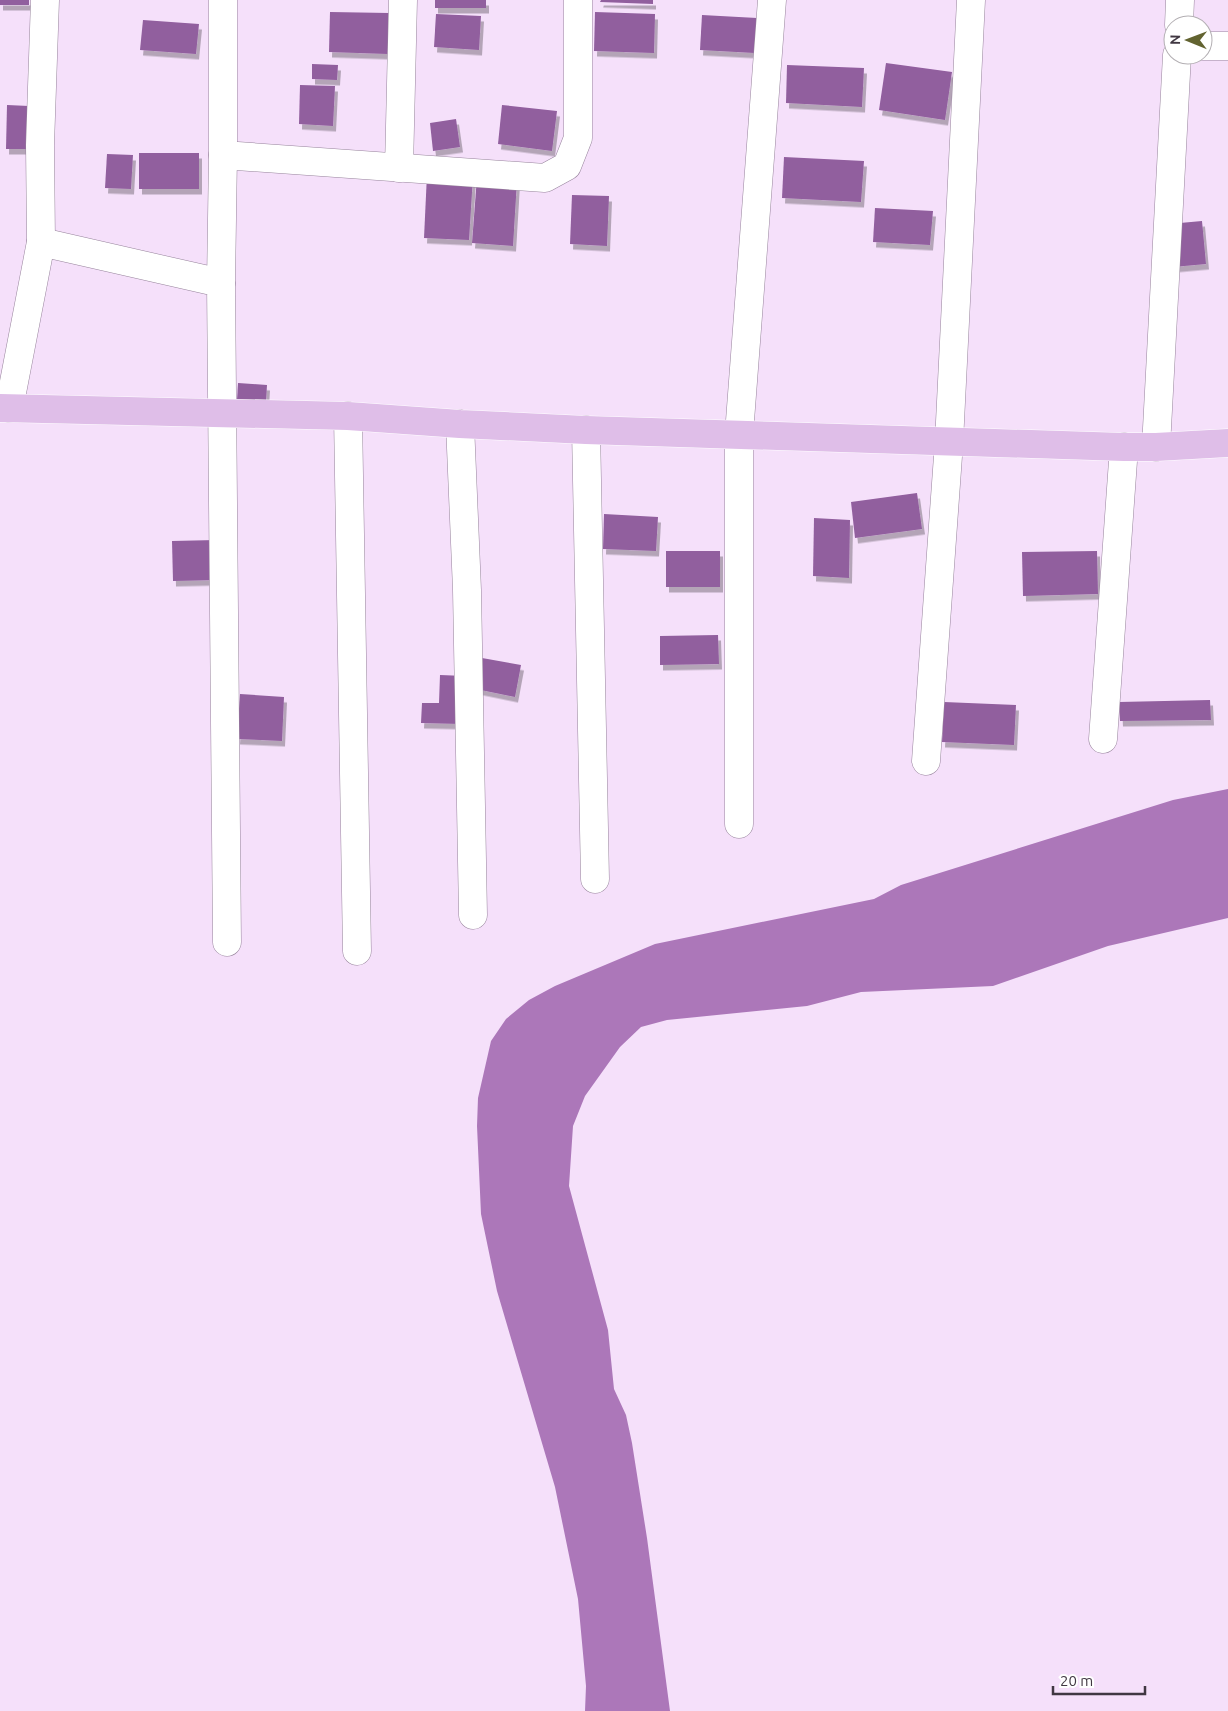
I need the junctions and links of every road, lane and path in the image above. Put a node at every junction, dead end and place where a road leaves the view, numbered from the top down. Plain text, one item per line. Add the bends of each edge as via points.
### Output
1 (45, 0) edge
2 (223, 0) edge
3 (403, 0) edge
4 (578, 0) edge
5 (772, 0) edge
6 (972, 0) edge
7 (1180, 0) edge
8 (1179, 15) edge
9 (1213, 46) edge
10 (1228, 46) edge
11 (1176, 65) edge
12 (223, 156) junction
13 (399, 168) junction
14 (41, 242) junction
15 (221, 283) junction
16 (5, 408) edge
17 (221, 413) junction
18 (348, 416) junction
19 (460, 424) junction
20 (586, 430) junction
21 (739, 434) junction
22 (949, 442) junction
23 (1228, 443) edge
24 (1124, 447) junction
25 (1156, 447) junction
26 (1103, 739) dead end
27 (926, 761) dead end
28 (739, 824) dead end
29 (595, 879) dead end
30 (473, 915) dead end
31 (227, 942) dead end
32 (357, 951) dead end

1 - 14 street via 40,145
2 - 12 street
3 - 13 street
4 - 13 street via 578,138 568,166 545,178
5 - 21 street
6 - 22 street
7 - 8 street
9 - 10 street
11 - 25 street
12 - 13 street
12 - 15 street
14 - 15 street
14 - 16 street
15 - 17 street
16 - 17 main road
17 - 18 main road
17 - 31 street
18 - 19 main road
18 - 32 street
19 - 20 main road
19 - 30 street via 467,590
20 - 21 main road
20 - 29 street
21 - 22 main road
21 - 28 street
22 - 24 main road
22 - 27 street
23 - 25 main road
24 - 25 main road
24 - 26 street

